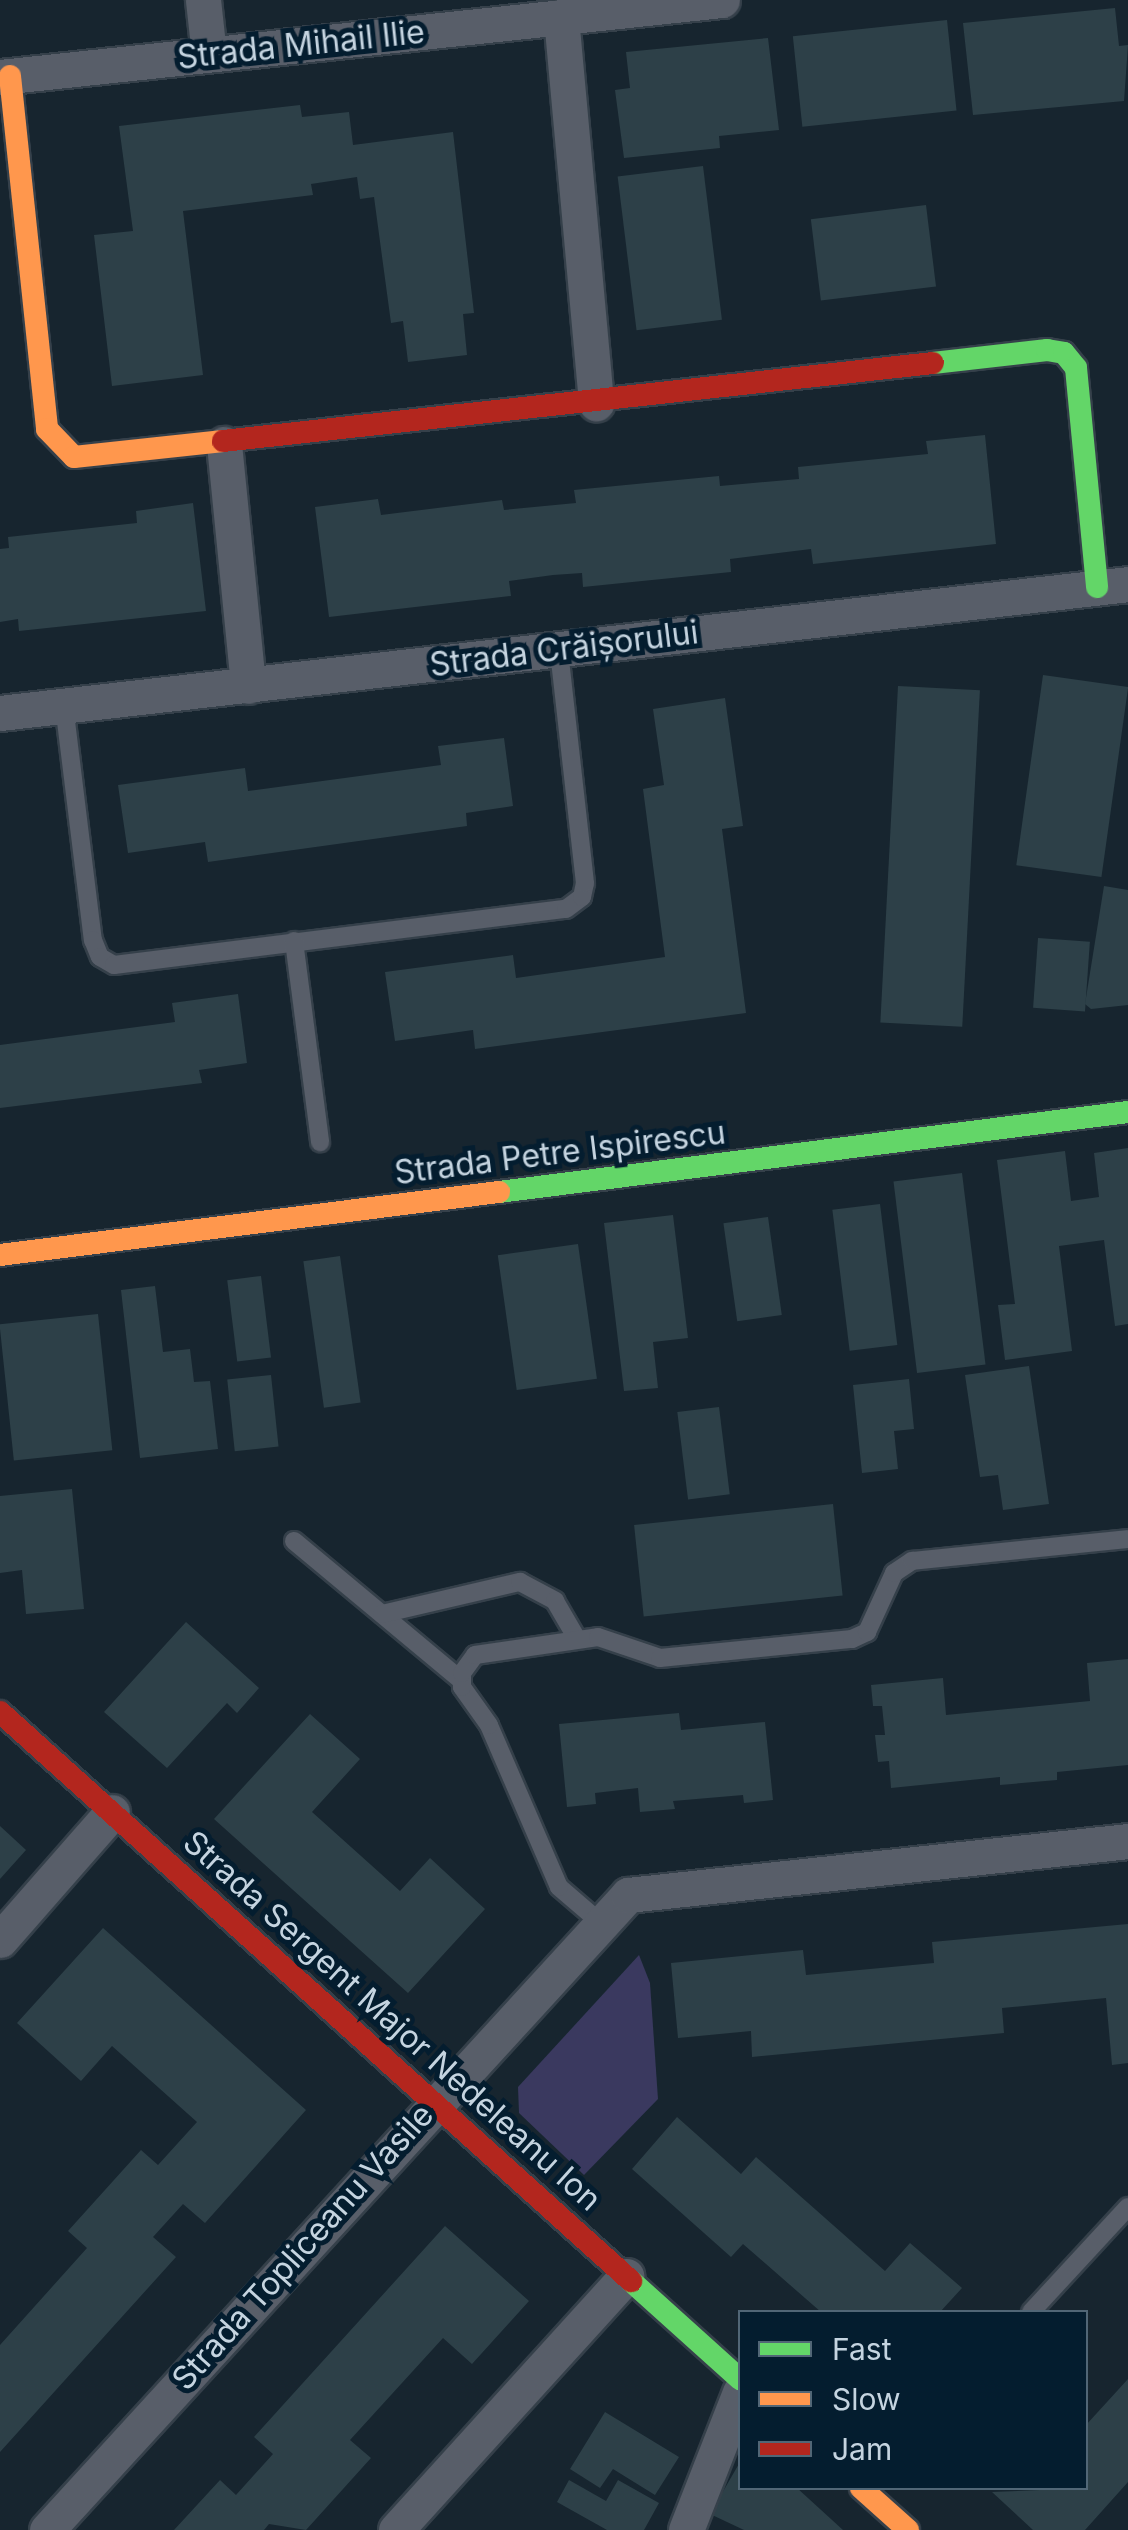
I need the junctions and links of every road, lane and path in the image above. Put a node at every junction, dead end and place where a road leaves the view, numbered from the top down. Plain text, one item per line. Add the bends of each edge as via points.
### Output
1 (204, 0) edge
2 (722, 0) edge
3 (561, 17) junction
4 (210, 54) junction
5 (5, 76) edge
6 (596, 404) junction
7 (224, 444) junction
8 (1113, 586) edge
9 (559, 650) junction
10 (248, 686) junction
11 (64, 705) junction
12 (0, 713) edge
13 (294, 942) junction
14 (1128, 1112) edge
15 (320, 1142) dead end
16 (0, 1255) edge
17 (1128, 1539) edge
18 (294, 1541) dead end
19 (382, 1614) junction
20 (577, 1639) junction
21 (461, 1680) junction
22 (0, 1712) edge
23 (112, 1812) junction
24 (1128, 1841) edge
25 (602, 1924) junction
26 (0, 1940) edge
27 (433, 2102) junction
28 (1128, 2207) edge
29 (626, 2276) junction
30 (1033, 2310) edge
31 (738, 2377) edge
32 (738, 2397) edge
33 (866, 2490) edge
34 (47, 2530) edge
35 (396, 2530) edge
36 (686, 2530) edge
37 (908, 2530) edge

1 - 4 street
2 - 3 street, Strada Mihail Ilie
3 - 4 street, Strada Mihail Ilie
3 - 6 street
4 - 5 street, Strada Mihail Ilie
5 - 7 street via 47,428 74,456
6 - 7 street
6 - 8 street via 1064,354 1077,379
7 - 10 street
8 - 9 street, Strada Crăișorului
9 - 10 street, Strada Crăișorului
9 - 13 lane via 582,898 566,909
10 - 11 street, Strada Crăișorului
11 - 12 street, Strada Crăișorului
11 - 13 lane via 100,956 114,965
13 - 15 lane
14 - 16 street, Strada Petre Ispirescu
17 - 20 lane via 912,1560 894,1573 867,1632 852,1639 660,1658 604,1637
18 - 19 lane
19 - 20 lane via 520,1582 555,1601
19 - 21 lane
20 - 21 lane via 482,1651
21 - 25 lane via 488,1725 559,1887
22 - 23 street, Strada Sergent Major Nedeleanu Ion
23 - 26 street
23 - 27 street, Strada Sergent Major Nedeleanu Ion
24 - 25 street, Strada Topliceanu Vasile via 646,1888 628,1895
25 - 27 street, Strada Topliceanu Vasile
27 - 29 street, Strada Sergent Major Nedeleanu Ion
27 - 34 street, Strada Topliceanu Vasile
28 - 30 lane
29 - 31 street, Strada Sergent Major Nedeleanu Ion
29 - 35 street
32 - 36 street
33 - 37 street

